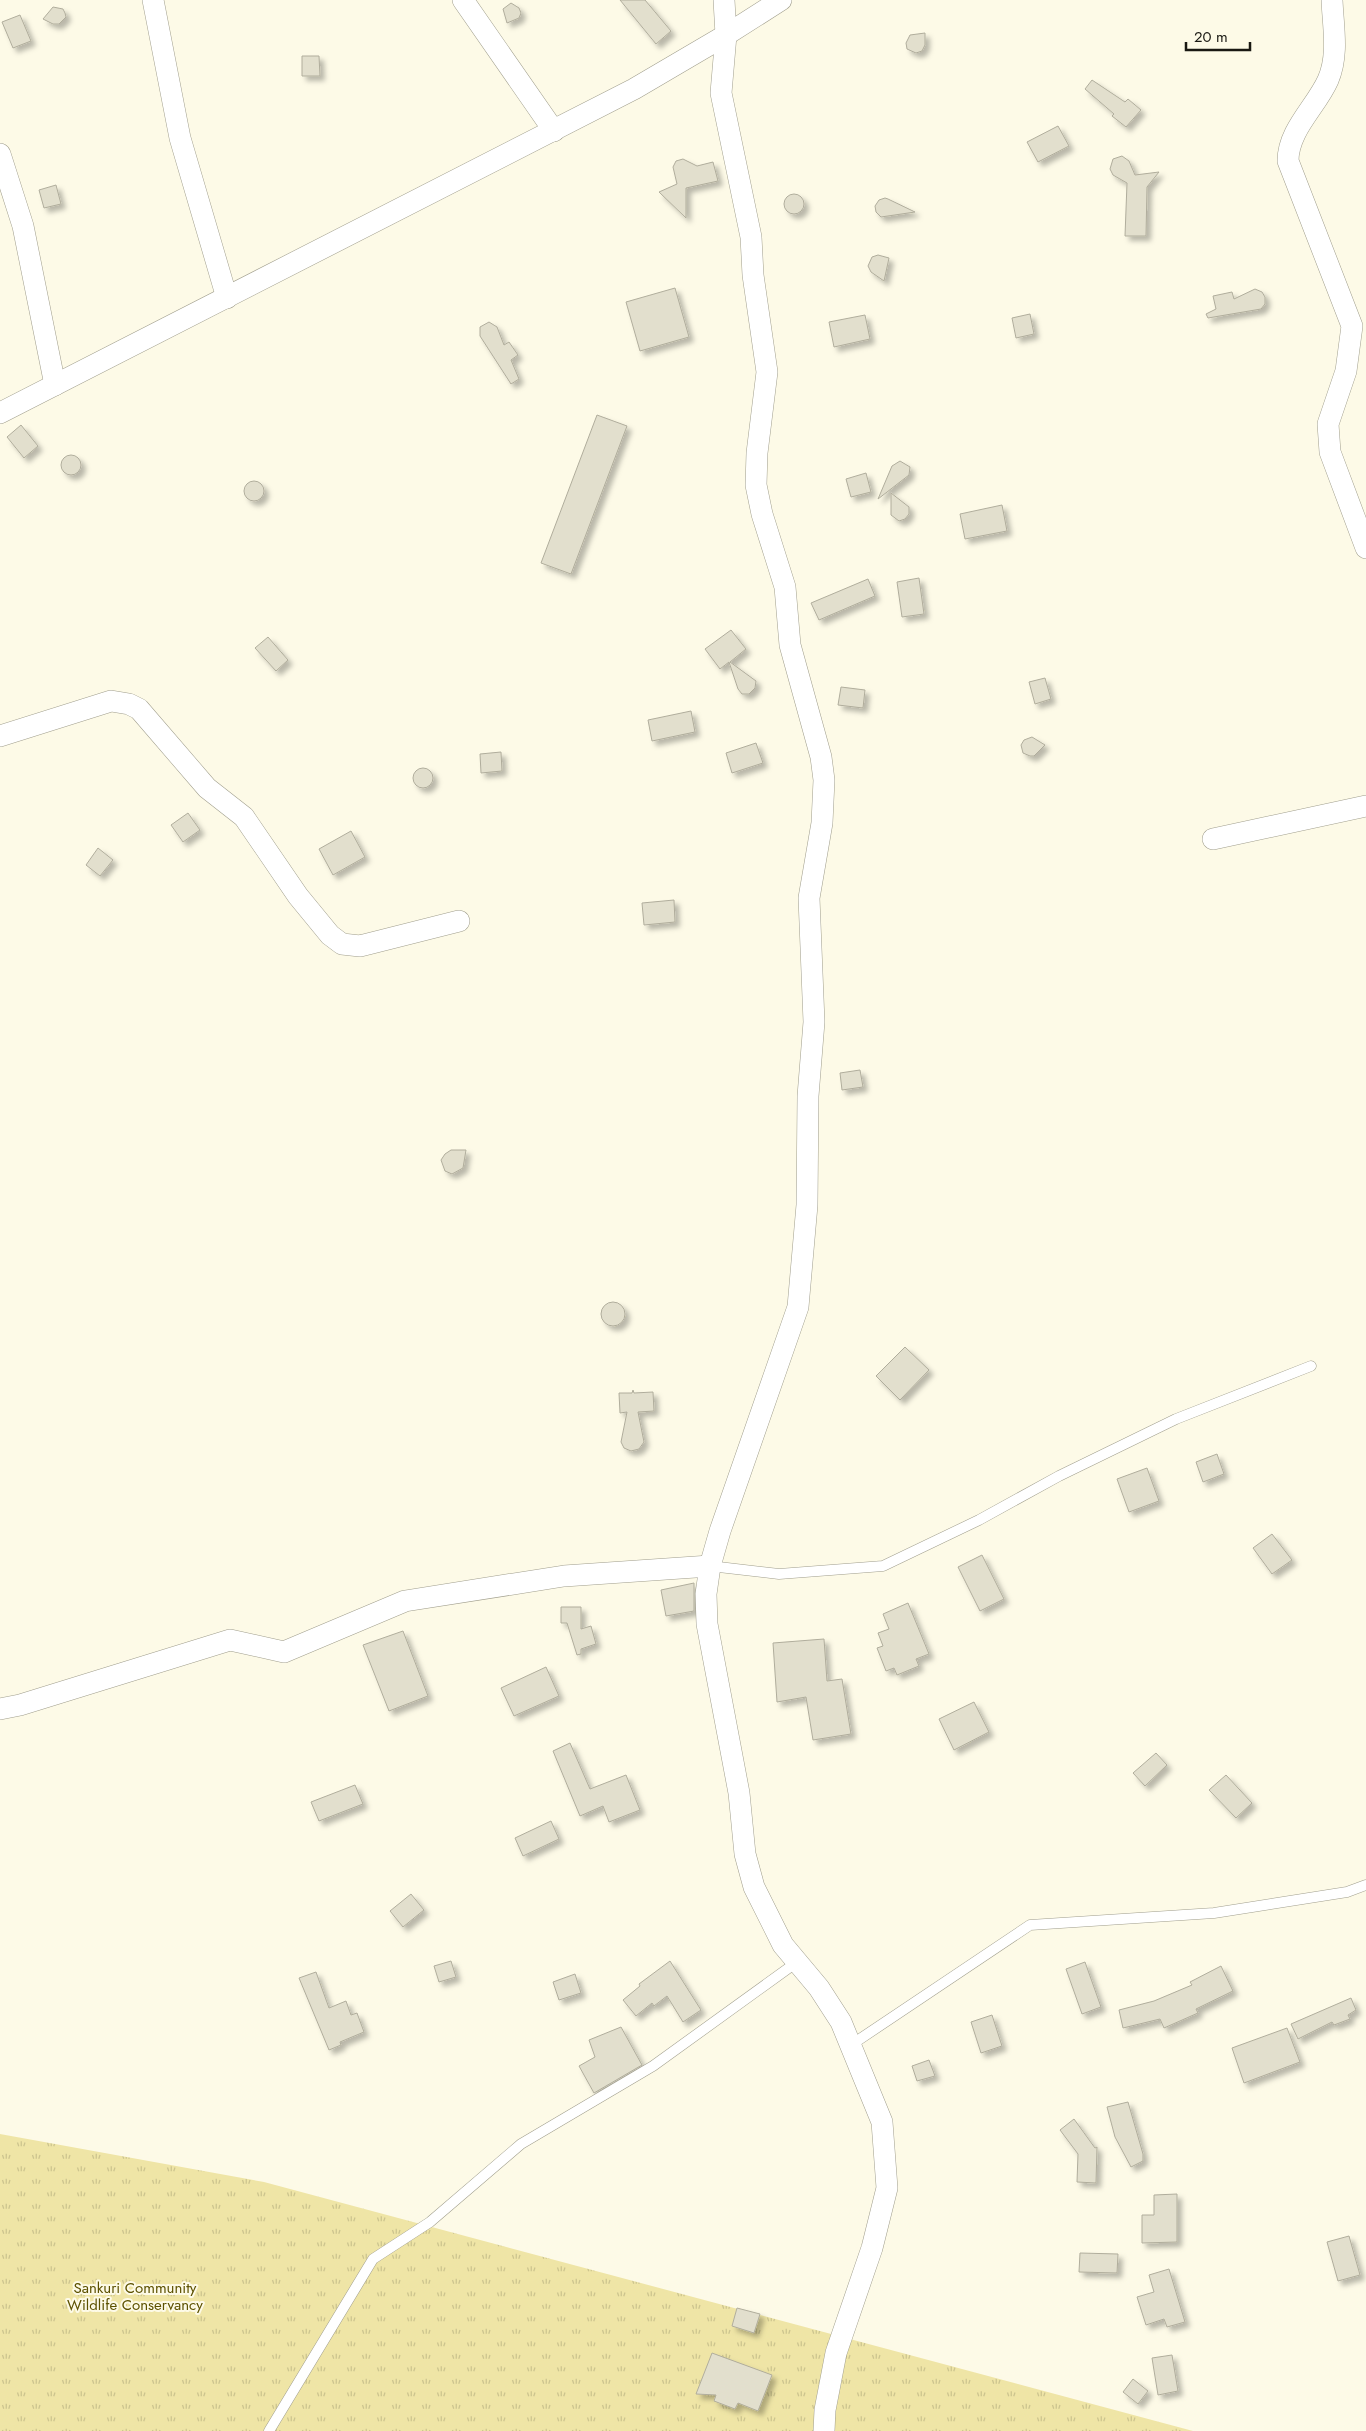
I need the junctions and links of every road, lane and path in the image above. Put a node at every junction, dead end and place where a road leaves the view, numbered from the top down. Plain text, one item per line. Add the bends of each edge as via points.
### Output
1 (153, 0) edge
2 (463, 0) edge
3 (724, 0) edge
4 (781, 0) edge
5 (1332, 0) edge
6 (726, 35) junction
7 (554, 131) junction
8 (0, 154) edge
9 (227, 298) junction
10 (55, 385) junction
11 (0, 413) edge
12 (1366, 548) edge
13 (0, 736) edge
14 (1366, 806) edge
15 (1213, 839) dead end
16 (459, 920) dead end
17 (1311, 1366) dead end
18 (710, 1566) junction
19 (0, 1709) edge
20 (1366, 1885) edge
21 (797, 1962) junction
22 (851, 2046) junction
23 (269, 2431) edge
24 (824, 2431) edge

1 - 9 street via 180,138
2 - 7 street
3 - 6 street
4 - 6 street
5 - 12 street via 1335,48 1328,79 1288,146 1288,160 1352,326 1346,371 1332,410 1328,435 1330,452
6 - 7 street
6 - 18 street via 721,93 752,237 753,275 767,372 756,485 785,587 790,645 824,780 822,823 809,898 814,1022 808,1096 807,1206 798,1307 739,1472
7 - 9 street
8 - 10 street via 23,226
9 - 10 street
10 - 11 street
13 - 16 street via 111,701 129,704 139,709 207,788 244,817 298,896 330,935 342,944 360,946
14 - 15 street
17 - 18 lane via 1176,1420 883,1566 780,1574
18 - 19 street via 564,1576 405,1601 284,1652 230,1640
18 - 21 street via 706,1594 707,1624 739,1793 745,1854 754,1888 767,1916
20 - 22 lane via 1347,1892 1214,1913 1030,1925
21 - 22 street via 841,2022
21 - 23 lane via 653,2066 521,2144 430,2222 373,2259
22 - 24 street via 882,2122 887,2188 872,2248 836,2353

